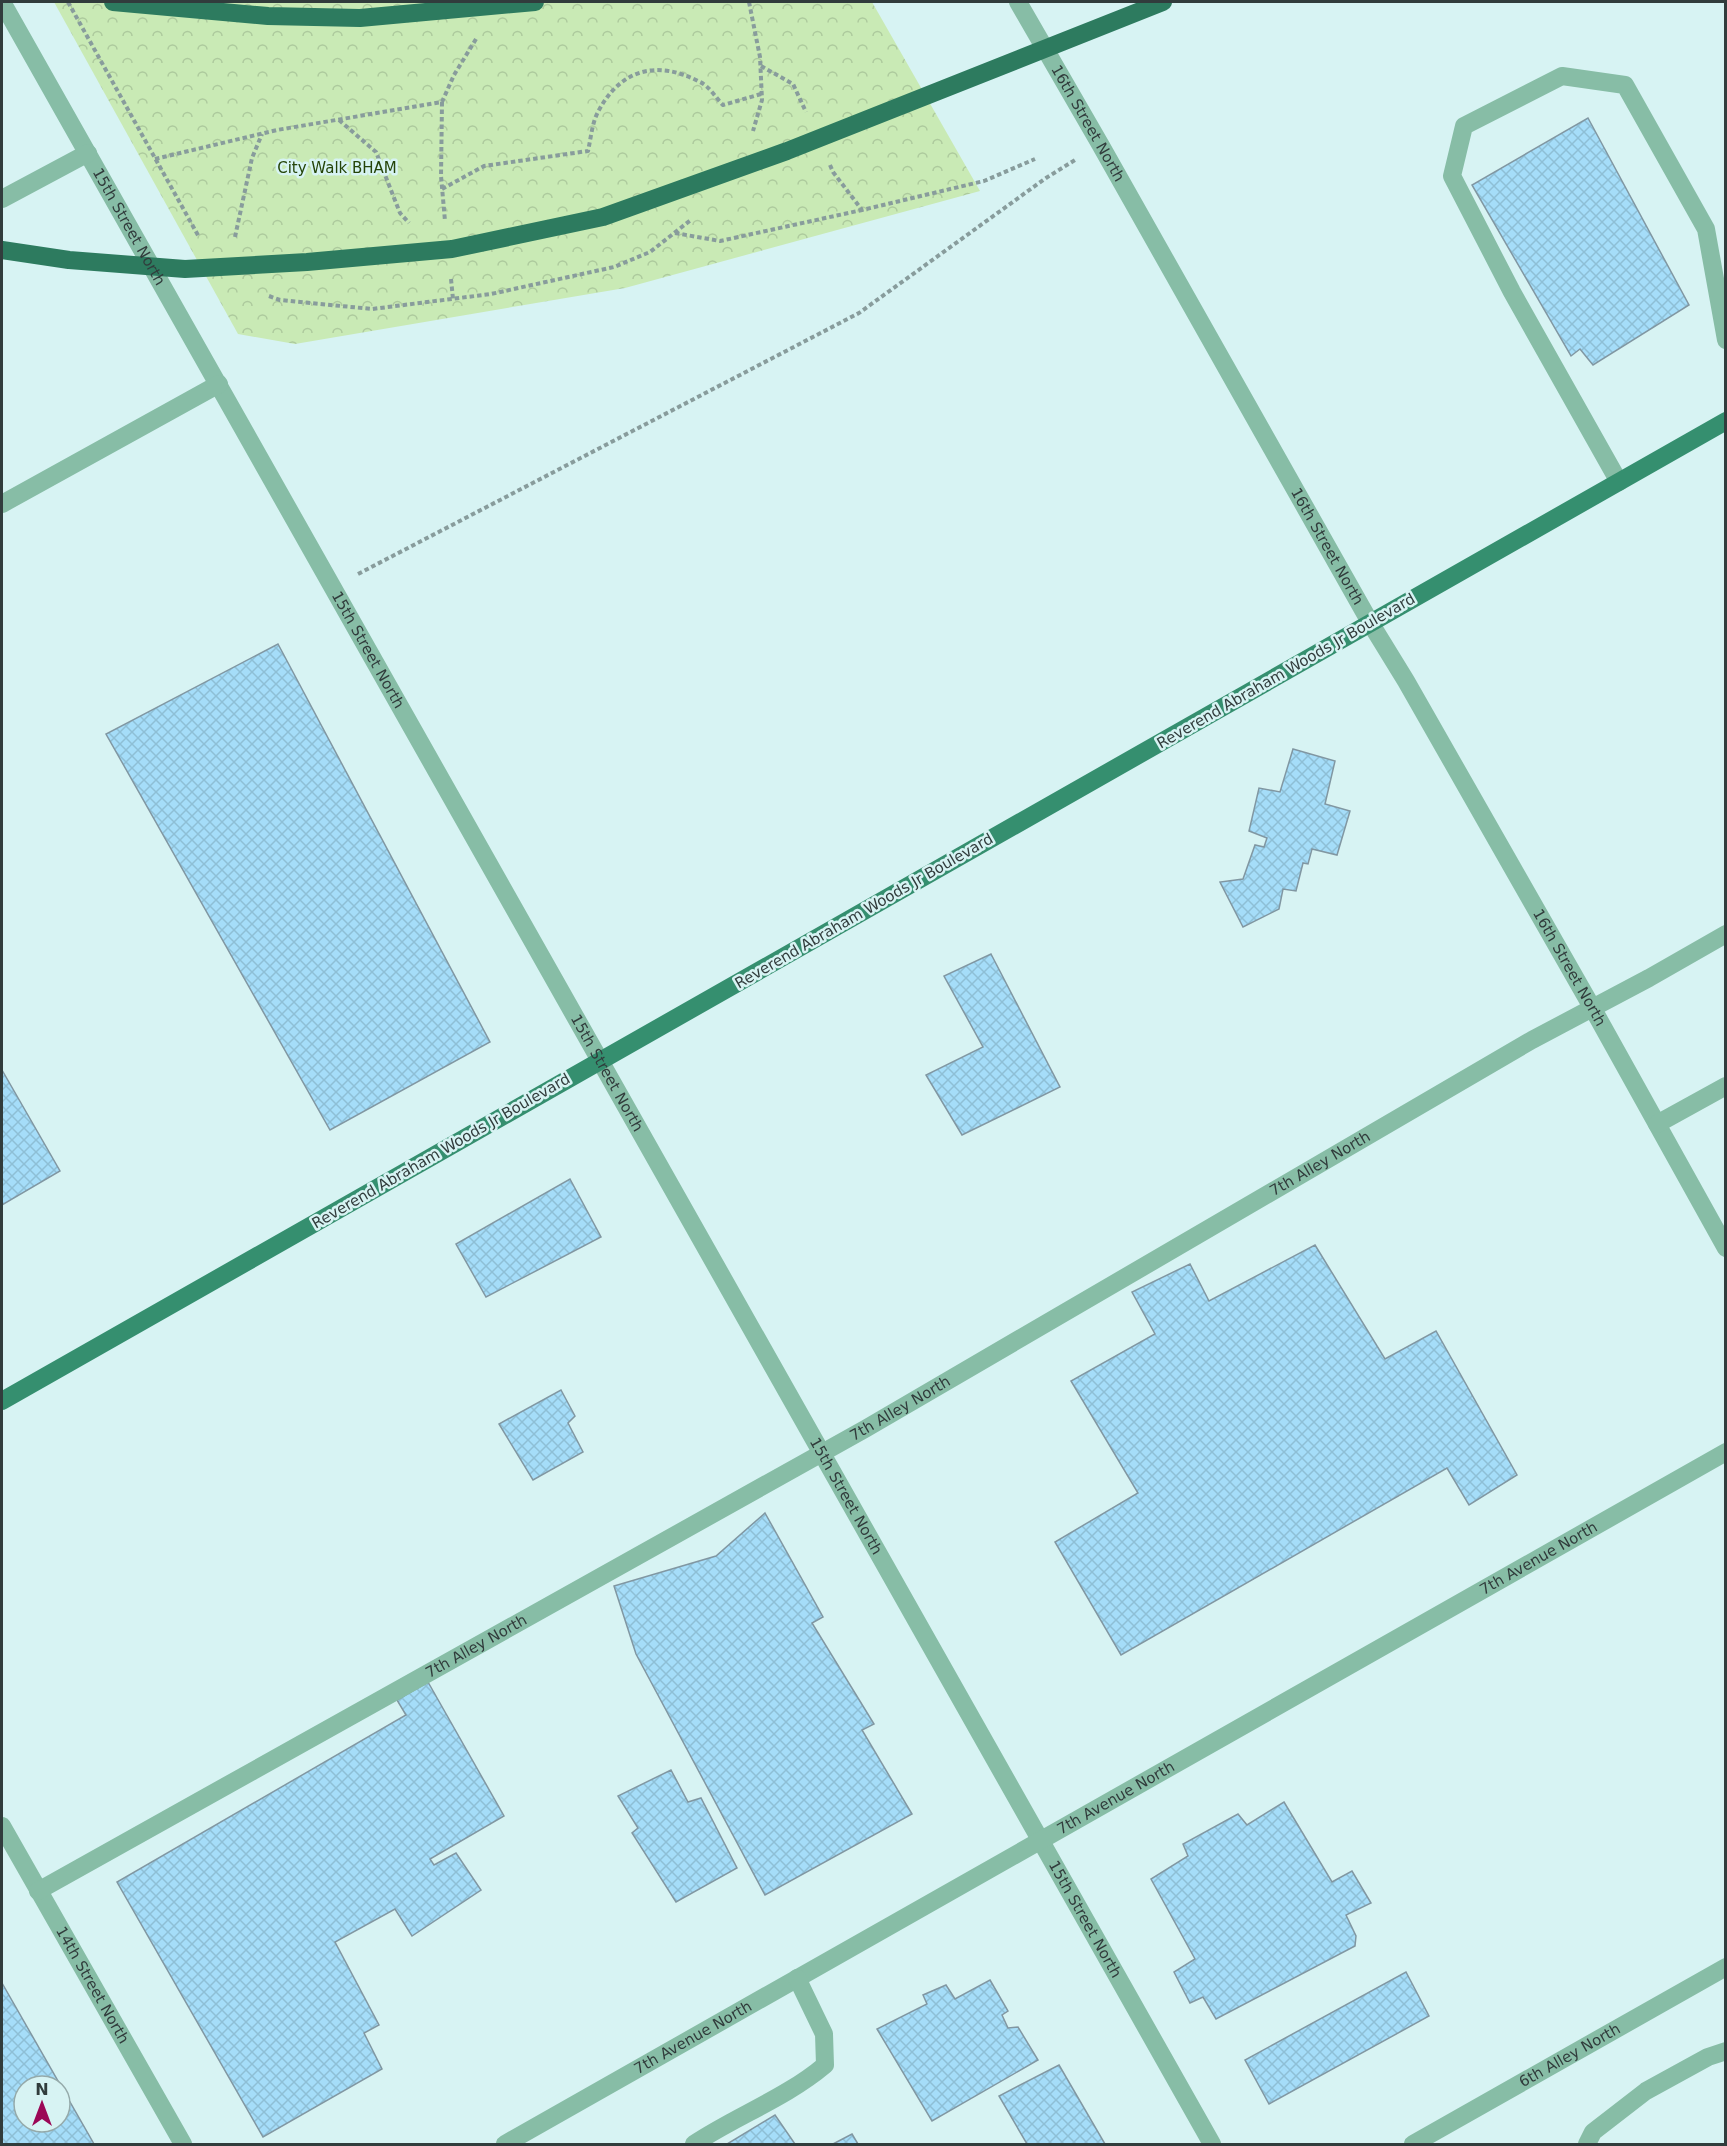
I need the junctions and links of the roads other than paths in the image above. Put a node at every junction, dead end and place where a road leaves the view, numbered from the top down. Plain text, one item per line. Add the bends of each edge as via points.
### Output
1 (2, 2) edge
2 (113, 2) edge
3 (535, 2) edge
4 (1017, 2) edge
5 (1158, 3) edge
6 (88, 153) junction
7 (2, 199) edge
8 (2, 250) edge
9 (1725, 340) edge
10 (219, 384) junction
11 (1725, 422) edge
12 (1619, 482) junction
13 (2, 504) edge
14 (1371, 624) junction
15 (1725, 934) edge
16 (1593, 1009) junction
17 (601, 1061) junction
18 (1725, 1086) edge
19 (1657, 1124) junction
20 (1725, 1248) edge
21 (2, 1401) edge
22 (822, 1452) junction
23 (1725, 1452) edge
24 (2, 1826) edge
25 (1040, 1840) junction
26 (38, 1891) junction
27 (1725, 1967) edge
28 (797, 1978) junction
29 (1725, 2051) edge
30 (183, 2145) edge
31 (505, 2145) edge
32 (694, 2145) edge
33 (1212, 2145) edge
34 (1413, 2145) edge
35 (1587, 2145) edge

1 - 6 street, 15th Street North
2 - 3 highway via 268,16 360,18
4 - 14 street, 16th Street North
5 - 8 highway via 787,151 591,220 452,249 185,269 69,260
6 - 7 street
6 - 10 street, 15th Street North
9 - 12 street via 1706,229 1625,85 1562,76 1464,126 1452,176
10 - 13 street
10 - 17 street, 15th Street North
11 - 12 main road, Reverend Abraham Woods Jr Boulevard
12 - 14 main road, Reverend Abraham Woods Jr Boulevard
14 - 16 street, 16th Street North
14 - 17 main road, Reverend Abraham Woods Jr Boulevard
15 - 16 street, 7th Alley North
16 - 19 street, 16th Street North
16 - 22 street, 7th Alley North via 1532,1040
17 - 21 main road, Reverend Abraham Woods Jr Boulevard
17 - 22 street, 15th Street North
18 - 19 street
19 - 20 street, 16th Street North
22 - 25 street, 15th Street North
22 - 26 street, 7th Alley North
23 - 25 street, 7th Avenue North
24 - 26 street, 14th Street North
25 - 28 street, 7th Avenue North
25 - 33 street, 15th Street North
26 - 30 street, 14th Street North
27 - 34 street, 6th Alley North
28 - 31 street, 7th Avenue North
28 - 32 street via 824,2034 825,2065 807,2080
29 - 35 street via 1646,2091 1593,2132

